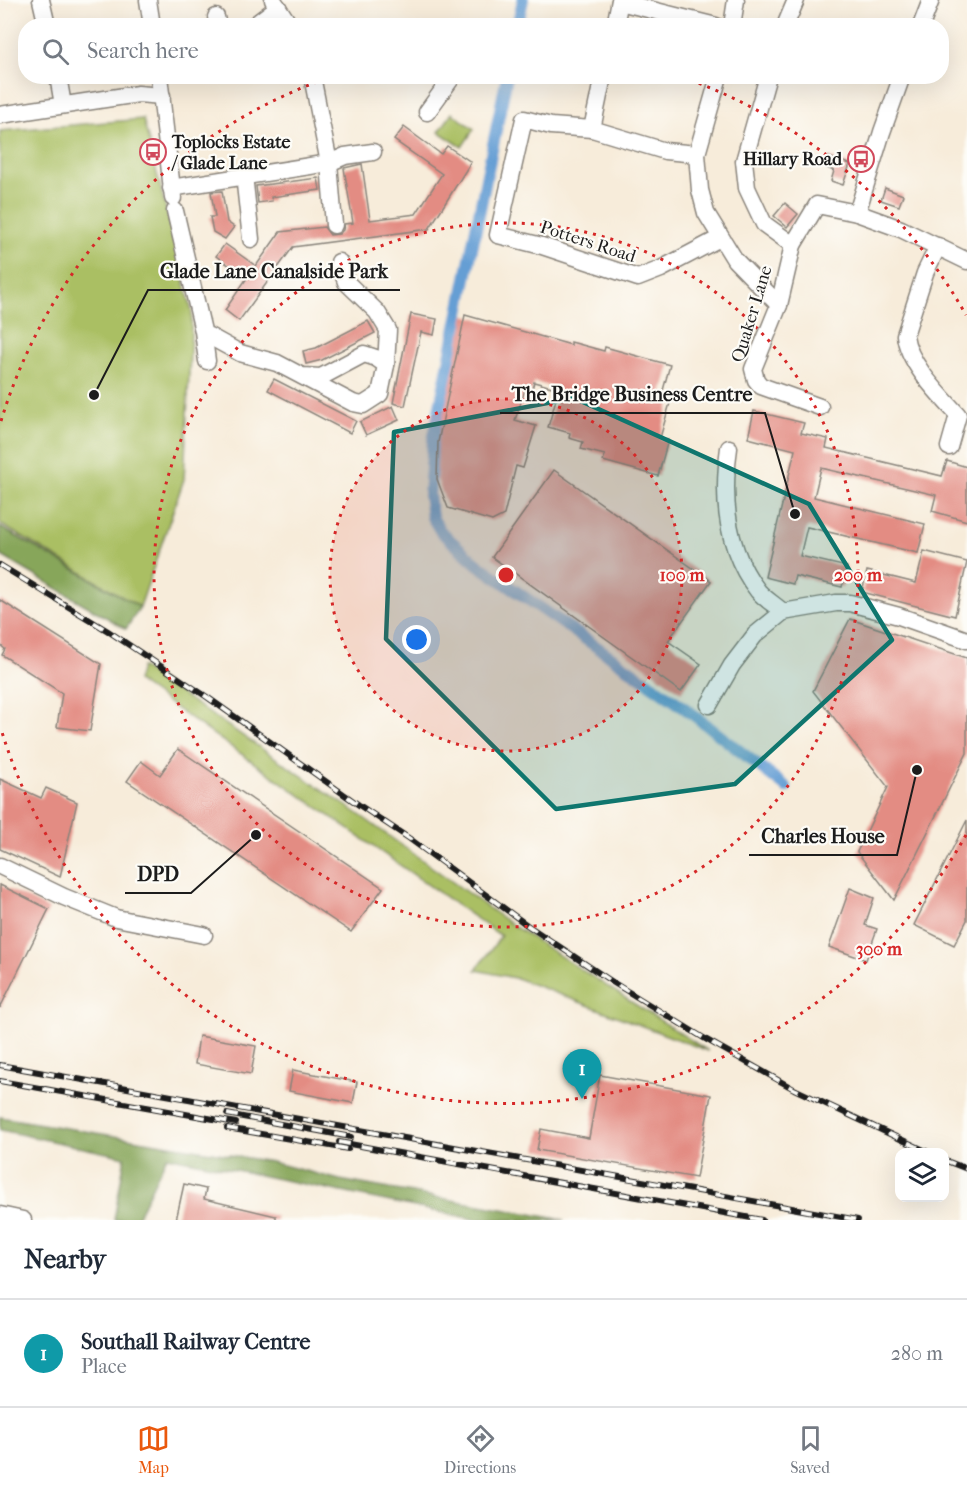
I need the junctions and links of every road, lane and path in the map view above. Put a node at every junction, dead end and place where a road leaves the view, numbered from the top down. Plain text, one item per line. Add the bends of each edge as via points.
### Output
1 (41, 0) edge
2 (148, 0) edge
3 (736, 0) edge
4 (796, 0) edge
5 (931, 0) edge
6 (620, 1) edge
7 (276, 4) edge
8 (45, 18) edge
9 (151, 18) edge
10 (261, 18) edge
11 (285, 18) edge
12 (617, 18) edge
13 (685, 18) edge
14 (733, 18) edge
15 (788, 18) edge
16 (924, 18) edge
17 (59, 84) edge
18 (160, 84) edge
19 (314, 84) edge
20 (445, 84) edge
21 (601, 84) edge
22 (717, 84) edge
23 (766, 84) edge
24 (899, 84) edge
25 (162, 96) junction
26 (63, 105) junction
27 (427, 112) dead end
28 (0, 115) edge
29 (592, 129) junction
30 (373, 152) dead end
31 (697, 154) junction
32 (329, 163) junction
33 (244, 175) junction
34 (173, 200) junction
35 (857, 213) junction
36 (334, 225) dead end
37 (720, 238) junction
38 (251, 239) dead end
39 (938, 246) junction
40 (791, 253) junction
41 (967, 261) edge
42 (339, 262) dead end
43 (779, 305) junction
44 (204, 336) junction
45 (388, 336) junction
46 (364, 354) junction
47 (207, 361) dead end
48 (386, 365) junction
49 (303, 376) junction
50 (820, 407) dead end
51 (949, 447) dead end
52 (729, 448) dead end
53 (783, 612) junction
54 (967, 640) edge
55 (712, 701) dead end
56 (0, 866) edge
57 (204, 935) dead end
58 (0, 1215) edge
59 (23, 1220) edge

1 - 8 street
2 - 9 street
3 - 14 street
4 - 15 street
5 - 16 street
6 - 12 street
6 - 13 street
7 - 10 street
7 - 11 street
17 - 26 street
18 - 25 street
19 - 32 street
20 - 27 street
21 - 29 street
22 - 31 street
23 - 40 street via 744,161 747,188 764,224
24 - 35 street
25 - 26 street via 138,94
25 - 34 street
26 - 28 street
29 - 31 street via 665,151
29 - 37 street, Potters Road via 551,126 524,118 502,236 638,278
30 - 32 street
31 - 37 street via 706,213
32 - 33 street
32 - 36 street
33 - 34 street
33 - 38 street
34 - 44 street
35 - 39 street
35 - 40 street, Quaker Lane via 816,205
37 - 43 street via 735,260
39 - 41 street
39 - 51 street via 905,335 906,345 921,370 958,415
40 - 43 street, Quaker Lane
42 - 45 street via 345,282 378,312
43 - 50 street, Quaker Lane via 753,375 768,390
44 - 47 street
44 - 49 street
45 - 46 street via 381,346
45 - 48 street
46 - 48 street
46 - 49 street via 321,377
48 - 49 street via 380,394 363,405
52 - 53 street via 726,505 732,543 759,592
53 - 54 street via 850,603
53 - 55 street via 755,635
56 - 57 street via 117,918
58 - 59 street

